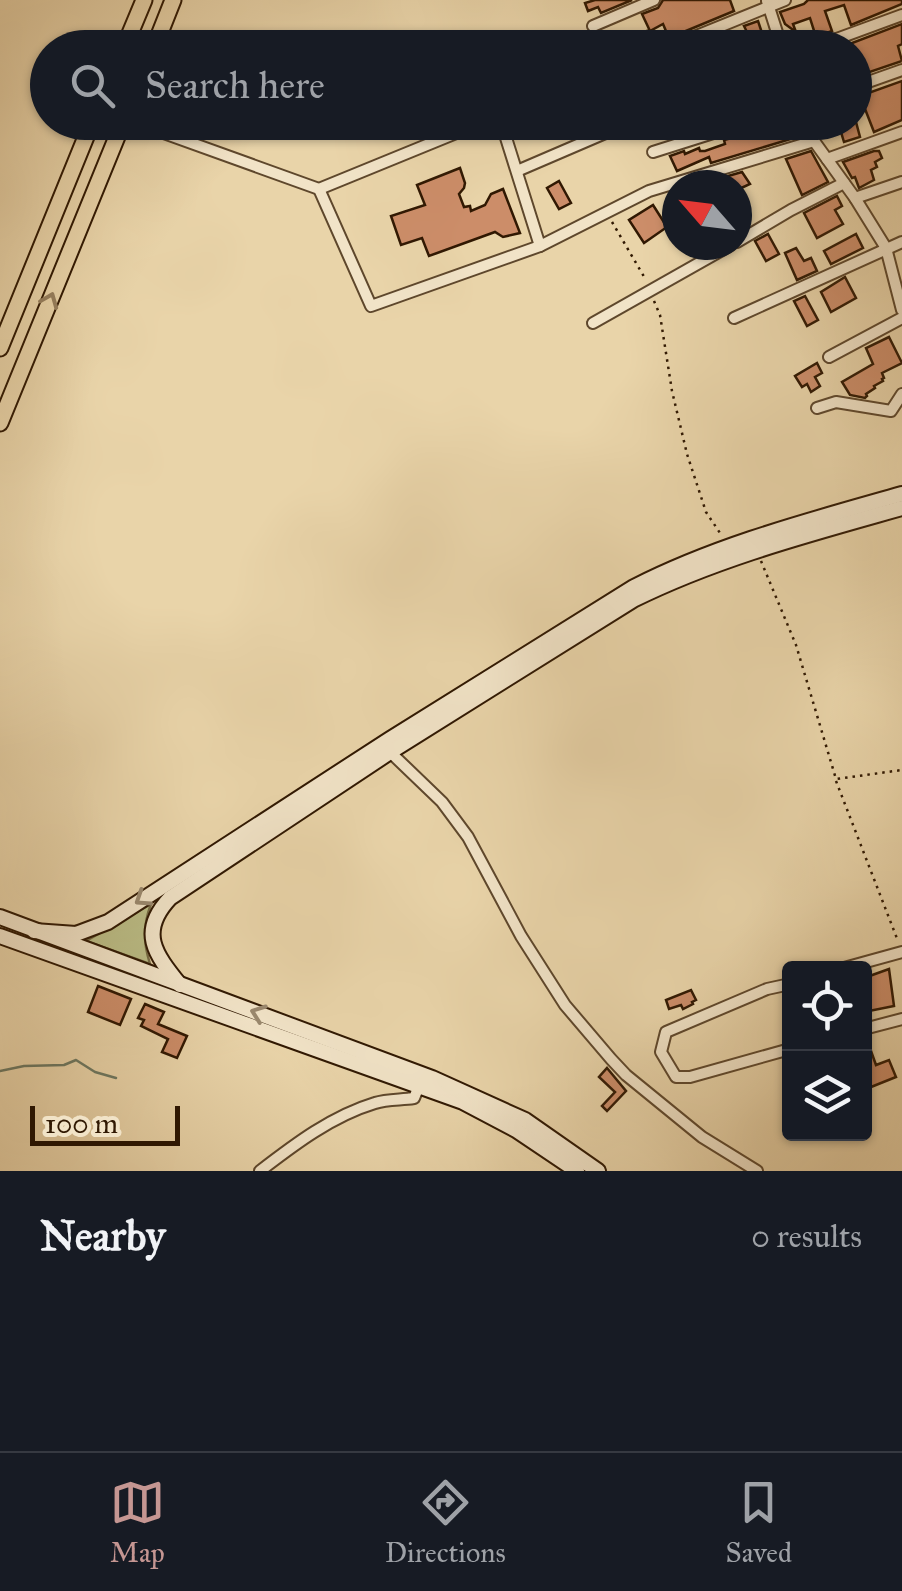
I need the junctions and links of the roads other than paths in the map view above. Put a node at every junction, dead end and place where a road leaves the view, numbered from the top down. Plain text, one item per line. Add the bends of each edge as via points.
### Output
1 (144, 0) edge
2 (173, 0) edge
3 (654, 0) edge
4 (784, 0) edge
5 (768, 3) edge
6 (902, 15) edge
7 (594, 26) dead end
8 (132, 30) edge
9 (161, 30) edge
10 (707, 30) edge
11 (776, 30) edge
12 (861, 30) edge
13 (902, 70) edge
14 (872, 81) edge
15 (902, 132) edge
16 (85, 140) edge
17 (116, 140) edge
18 (183, 140) edge
19 (439, 140) edge
20 (508, 140) edge
21 (589, 140) edge
22 (691, 140) edge
23 (814, 141) joint
24 (653, 152) dead end
25 (827, 160) junction
26 (517, 171) junction
27 (902, 182) edge
28 (844, 183) junction
29 (320, 189) junction
30 (855, 198) junction
31 (752, 233) edge
32 (902, 242) edge
33 (540, 246) junction
34 (886, 248) junction
35 (704, 260) edge
36 (902, 310) edge
37 (734, 318) dead end
38 (902, 318) edge
39 (593, 322) dead end
40 (7, 329) junction
41 (34, 340) junction
42 (0, 348) edge
43 (829, 357) dead end
44 (902, 394) edge
45 (817, 408) dead end
46 (0, 423) edge
47 (902, 494) edge
48 (902, 508) edge
49 (552, 644) junction
50 (390, 752) junction
51 (201, 869) junction
52 (0, 917) edge
53 (34, 931) junction
54 (0, 936) edge
55 (902, 954) edge
56 (872, 961) edge
57 (180, 985) junction
58 (782, 985) edge
59 (902, 1019) edge
60 (872, 1027) edge
61 (295, 1034) junction
62 (786, 1051) edge
63 (420, 1086) junction
64 (260, 1171) edge
65 (577, 1171) edge
66 (598, 1171) edge
67 (757, 1171) edge

1 - 8 main road
2 - 9 main road
3 - 7 street
4 - 5 street
5 - 10 street
5 - 11 street
6 - 12 street
13 - 14 street
15 - 25 street
16 - 40 main road
41 -> 17 main road
18 - 29 street
19 - 29 street
20 - 26 street
21 - 26 street
22 - 24 street
23 - 25 street
23 - 33 street via 648,190
25 - 28 street
26 - 33 street
27 - 30 street
28 - 30 street
28 - 31 street
29 - 33 street via 371,306
30 - 34 street
32 - 34 street
34 - 36 street
34 - 37 street
35 - 39 street
38 - 43 street
40 - 41 main road
40 - 42 main road
41 - 46 main road
44 - 45 street via 891,411 836,402
47 - 49 street via 676,566
48 - 49 street via 674,580
49 - 50 street
49 - 51 street
50 - 51 street
50 - 67 street via 468,837 564,1005 611,1059 702,1137
51 -> 53 street via 94,928 76,934
51 - 57 street via 153,924 156,955
52 - 53 street
53 - 57 street
54 - 61 street
55 - 56 street
61 -> 57 street
58 - 62 street via 666,1032 661,1052 676,1077 690,1077
59 - 60 street
61 - 63 street
61 - 66 street via 498,1106
63 - 64 street via 414,1098 377,1102 334,1121
63 - 65 street via 516,1130

